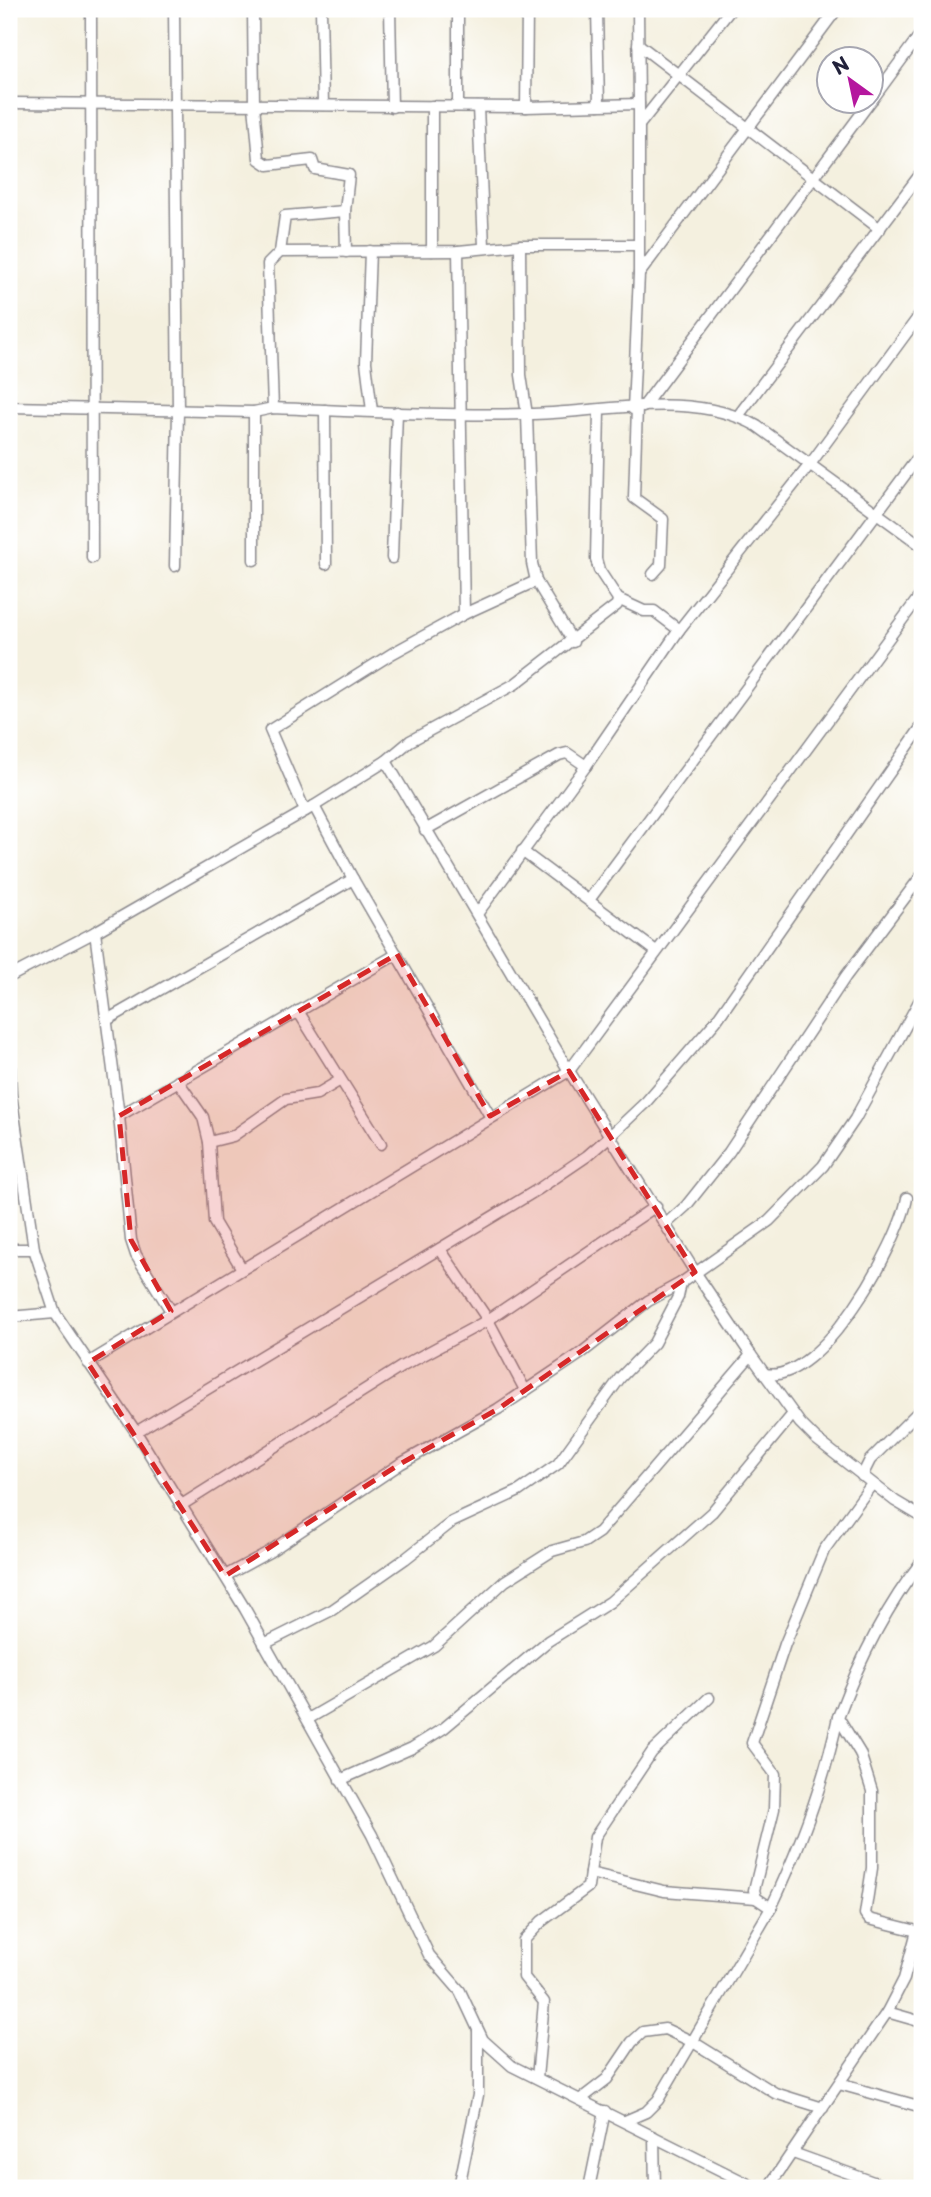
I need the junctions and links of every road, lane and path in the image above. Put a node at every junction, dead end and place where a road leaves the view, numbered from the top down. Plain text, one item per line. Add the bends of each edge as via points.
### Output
1 (91, 9) edge
2 (174, 9) edge
3 (253, 9) edge
4 (321, 9) edge
5 (390, 9) edge
6 (458, 9) edge
7 (527, 9) edge
8 (597, 9) edge
9 (638, 9) edge
10 (731, 9) edge
11 (837, 9) edge
12 (922, 32) edge
13 (638, 44) junction
14 (678, 76) junction
15 (886, 81) edge
16 (9, 103) edge
17 (174, 104) junction
18 (639, 104) junction
19 (254, 105) junction
20 (323, 105) junction
21 (598, 105) junction
22 (91, 106) junction
23 (432, 106) junction
24 (458, 106) junction
25 (393, 107) junction
26 (478, 107) junction
27 (526, 107) junction
28 (860, 116) edge
29 (640, 124) junction
30 (747, 130) junction
31 (922, 172) edge
32 (812, 180) junction
33 (345, 211) junction
34 (880, 229) junction
35 (520, 245) junction
36 (637, 245) junction
37 (484, 246) junction
38 (370, 251) junction
39 (432, 251) junction
40 (457, 251) junction
41 (280, 252) junction
42 (346, 252) junction
43 (639, 274) junction
44 (922, 313) edge
45 (9, 407) edge
46 (92, 407) junction
47 (273, 408) junction
48 (638, 408) junction
49 (325, 410) junction
50 (178, 411) junction
51 (372, 411) junction
52 (599, 411) junction
53 (254, 412) junction
54 (397, 412) junction
55 (459, 414) junction
56 (527, 415) junction
57 (738, 416) junction
58 (922, 452) edge
59 (811, 463) junction
60 (878, 512) junction
61 (922, 546) edge
62 (92, 558) dead end
63 (392, 558) dead end
64 (254, 560) dead end
65 (326, 564) dead end
66 (175, 566) dead end
67 (653, 574) dead end
68 (536, 581) junction
69 (922, 593) edge
70 (618, 599) junction
71 (464, 614) junction
72 (679, 630) junction
73 (573, 642) junction
74 (922, 726) edge
75 (386, 761) junction
76 (586, 766) junction
77 (309, 808) junction
78 (425, 830) junction
79 (522, 851) junction
80 (922, 876) edge
81 (353, 879) junction
82 (589, 900) junction
83 (477, 914) junction
84 (95, 932) junction
85 (656, 951) junction
86 (397, 954) junction
87 (9, 977) edge
88 (922, 996) edge
89 (298, 1012) junction
90 (107, 1020) junction
91 (9, 1044) edge
92 (569, 1071) junction
93 (178, 1081) junction
94 (339, 1081) junction
95 (10, 1094) edge
96 (119, 1116) junction
97 (490, 1116) junction
98 (610, 1136) junction
99 (209, 1142) junction
100 (381, 1144) dead end
101 (15, 1163) edge
102 (906, 1198) dead end
103 (656, 1206) junction
104 (667, 1223) junction
105 (9, 1249) edge
106 (34, 1249) junction
107 (440, 1249) junction
108 (242, 1269) junction
109 (695, 1272) junction
110 (681, 1283) junction
111 (171, 1311) junction
112 (55, 1313) junction
113 (9, 1317) edge
114 (488, 1320) junction
115 (751, 1354) junction
116 (88, 1363) junction
117 (765, 1374) junction
118 (525, 1390) junction
119 (922, 1408) edge
120 (793, 1414) junction
121 (136, 1432) junction
122 (862, 1476) junction
123 (872, 1484) junction
124 (180, 1506) junction
125 (922, 1517) edge
126 (922, 1561) edge
127 (225, 1576) junction
128 (264, 1644) junction
129 (709, 1698) dead end
130 (838, 1717) junction
131 (308, 1719) junction
132 (340, 1780) junction
133 (590, 1873) junction
134 (757, 1898) junction
135 (771, 1908) junction
136 (919, 1931) edge
137 (887, 2012) junction
138 (922, 2022) edge
139 (478, 2029) junction
140 (693, 2042) junction
141 (537, 2078) junction
142 (839, 2084) junction
143 (581, 2099) junction
144 (922, 2107) edge
145 (823, 2108) junction
146 (605, 2111) junction
147 (625, 2121) junction
148 (654, 2137) junction
149 (793, 2153) junction
150 (461, 2186) edge
151 (589, 2188) edge
152 (655, 2188) edge
153 (756, 2188) edge
154 (768, 2188) edge
155 (890, 2188) edge

1 - 22 street
2 - 17 street
3 - 19 street
4 - 20 street
5 - 25 street
6 - 24 street
7 - 27 street
8 - 21 street
9 - 13 street
10 - 14 street
11 - 30 street
12 - 15 street
13 - 14 street
13 - 18 street
14 - 29 street
14 - 30 street
16 - 22 street
17 - 19 street
17 - 22 street
17 - 50 street
18 - 21 street
18 - 29 street
19 - 20 street
19 - 33 street via 263,164 313,160 315,169 349,175
20 - 25 street
21 - 27 street
22 - 46 street
23 - 24 street
23 - 25 street
23 - 39 street
24 - 26 street
26 - 27 street
26 - 37 street
28 - 32 street
29 - 36 street
30 - 32 street
30 - 43 street
31 - 34 street
32 - 34 street
32 - 48 street
33 - 41 street via 285,216
33 - 42 street
34 - 57 street
35 - 36 street
35 - 37 street
35 - 56 street via 521,375
36 - 43 street
37 - 40 street
38 - 39 street
38 - 42 street
38 - 51 street
39 - 40 street
40 - 55 street
41 - 42 street
41 - 47 street via 268,264
43 - 48 street
44 - 59 street
45 - 46 street
46 - 50 street
46 - 62 street
47 - 49 street
47 - 53 street
48 - 52 street
48 - 57 street via 691,405
48 - 67 street via 634,498 663,519 661,565
49 - 51 street
49 - 65 street
50 - 53 street
50 - 66 street
51 - 54 street
52 - 56 street
52 - 70 street via 597,564
53 - 64 street
54 - 55 street
54 - 63 street
55 - 56 street
55 - 71 street
56 - 68 street
57 - 59 street
58 - 60 street
59 - 60 street
59 - 72 street
60 - 61 street
60 - 82 street
68 - 71 street
68 - 73 street
69 - 85 street
70 - 72 street via 654,611
70 - 73 street via 617,605
71 - 77 street via 270,730
72 - 76 street
73 - 75 street via 515,684 410,741
74 - 98 street via 716,1021
75 - 77 street
75 - 78 street
76 - 78 street via 567,753 559,755
76 - 79 street
77 - 81 street
77 - 84 street
78 - 83 street
79 - 82 street
79 - 83 street
80 - 104 street via 846,976 729,1152
81 - 86 street
81 - 90 street
82 - 85 street
83 - 92 street
84 - 87 street
84 - 90 street
85 - 92 street
86 - 89 street
86 - 97 street
88 - 109 street via 855,1119 823,1166 769,1221
89 - 93 street
89 - 94 street
90 - 96 street
91 - 95 street
92 - 97 street
92 - 98 street
93 - 96 street
93 - 99 street via 203,1117
94 - 99 street via 317,1094 286,1098 233,1136
94 - 100 street
95 - 101 street
96 - 111 street via 131,1240
97 - 108 street
98 - 103 street
98 - 107 street via 537,1190
99 - 108 street via 214,1222
101 - 106 street
102 - 117 street via 895,1234 843,1325 786,1373
103 - 104 street
103 - 114 street
104 - 109 street
105 - 106 street
106 - 112 street
107 - 114 street
107 - 121 street
108 - 111 street
109 - 110 street
109 - 115 street
110 - 118 street via 648,1301
110 - 128 street via 652,1346 620,1378 558,1464 519,1491 452,1522 332,1610
111 - 116 street
112 - 113 street
112 - 116 street
114 - 118 street
114 - 124 street via 412,1360
115 - 117 street
115 - 131 street via 599,1532 584,1542 552,1551 505,1581 434,1646
116 - 121 street
117 - 120 street
118 - 127 street
119 - 122 street via 870,1460
120 - 122 street
120 - 132 street via 712,1512 610,1602 548,1640 443,1728 412,1748
121 - 124 street
122 - 123 street
123 - 125 street
123 - 134 street via 824,1550 785,1644 752,1743 775,1774 774,1809 754,1884
124 - 127 street
126 - 130 street via 862,1657
127 - 128 street
128 - 131 street
129 - 133 street via 652,1752 594,1837
130 - 135 street via 796,1855
130 - 136 street via 860,1753 872,1791 872,1868 865,1914 869,1919
131 - 132 street
132 - 139 street via 372,1835 429,1955 460,1991
133 - 134 street via 664,1891
133 - 141 street via 588,1887 524,1940 524,1977 544,2002
134 - 135 street
135 - 140 street
136 - 137 street via 904,1979
137 - 138 street
137 - 142 street
139 - 141 street via 483,2040 512,2066
139 - 150 street via 478,2095
140 - 143 street via 665,2029 643,2032 607,2079
140 - 145 street via 775,2093
140 - 147 street via 659,2100
141 - 143 street
142 - 144 street
142 - 145 street
143 - 146 street
145 - 149 street
146 - 147 street
146 - 151 street
147 - 148 street
148 - 152 street
148 - 153 street
149 - 154 street
149 - 155 street

